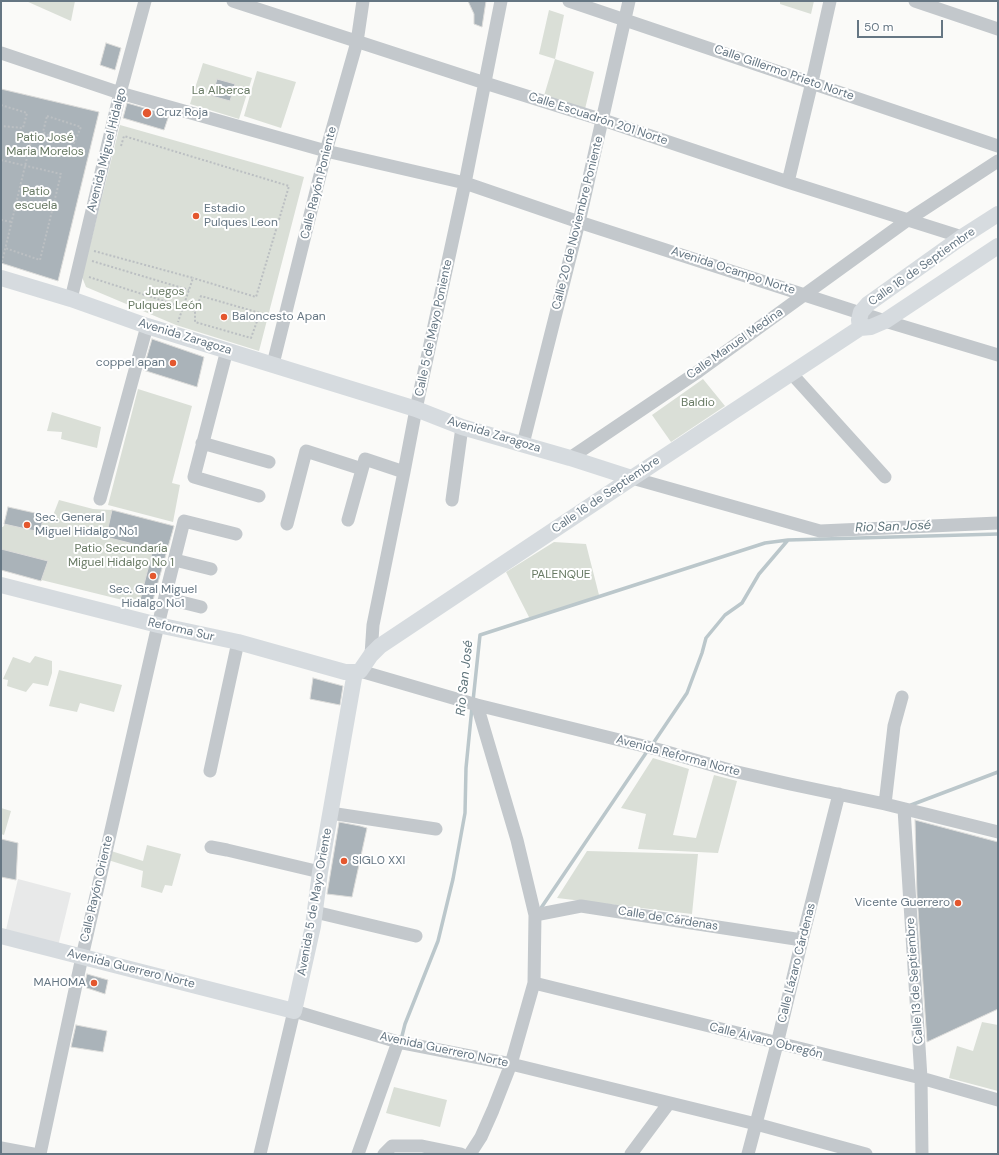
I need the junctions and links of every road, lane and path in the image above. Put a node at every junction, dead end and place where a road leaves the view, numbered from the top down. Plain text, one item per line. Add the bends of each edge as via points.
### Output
1 (145, 1) edge
2 (233, 1) edge
3 (363, 1) edge
4 (501, 1) edge
5 (569, 1) edge
6 (629, 1) edge
7 (830, 1) edge
8 (915, 1) edge
9 (625, 20) junction
10 (998, 29) edge
11 (357, 42) junction
12 (1, 53) edge
13 (812, 82) junction
14 (484, 83) junction
15 (120, 93) junction
16 (1, 106) edge
17 (603, 120) junction
18 (1, 126) edge
19 (57, 140) joint
20 (31, 141) dead end
21 (998, 146) edge
22 (326, 151) junction
23 (120, 152) dead end
24 (1, 160) edge
25 (998, 162) edge
26 (26, 165) junction
27 (788, 182) junction
28 (465, 183) junction
29 (998, 214) edge
30 (909, 219) junction
31 (1, 220) edge
32 (12, 222) junction
33 (579, 222) junction
34 (962, 237) junction
35 (998, 246) edge
36 (6, 248) junction
37 (92, 250) dead end
38 (90, 266) dead end
39 (2, 270) edge
40 (87, 276) dead end
41 (193, 278) junction
42 (189, 290) junction
43 (805, 294) junction
44 (71, 299) junction
45 (184, 307) junction
46 (195, 311) junction
47 (861, 312) junction
48 (886, 321) junction
49 (176, 325) dead end
50 (147, 326) junction
51 (860, 328) junction
52 (228, 350) junction
53 (998, 356) edge
54 (273, 364) junction
55 (791, 373) junction
56 (416, 409) junction
57 (462, 426) junction
58 (202, 443) junction
59 (523, 444) junction
60 (570, 458) junction
61 (269, 462) dead end
62 (362, 469) junction
63 (404, 472) junction
64 (885, 477) dead end
65 (632, 478) junction
66 (259, 496) dead end
67 (100, 499) dead end
68 (452, 500) dead end
69 (348, 520) dead end
70 (998, 523) edge
71 (287, 524) dead end
72 (236, 534) dead end
73 (175, 560) junction
74 (211, 569) dead end
75 (1, 585) edge
76 (165, 598) junction
77 (201, 607) dead end
78 (158, 625) junction
79 (238, 642) junction
80 (371, 655) junction
81 (358, 671) junction
82 (902, 697) dead end
83 (477, 705) junction
84 (210, 771) dead end
85 (839, 794) junction
86 (885, 804) junction
87 (904, 809) junction
88 (330, 813) junction
89 (436, 828) dead end
90 (998, 832) edge
91 (210, 847) dead end
92 (320, 872) junction
93 (315, 912) junction
94 (535, 915) junction
95 (1, 936) edge
96 (416, 936) dead end
97 (802, 940) junction
98 (82, 957) junction
99 (534, 983) junction
100 (294, 1011) junction
101 (398, 1042) junction
102 (777, 1044) junction
103 (511, 1064) junction
104 (921, 1078) junction
105 (998, 1100) edge
106 (668, 1103) junction
107 (756, 1124) junction
108 (1, 1148) edge
109 (452, 1153) edge
110 (33, 1154) edge
111 (40, 1154) edge
112 (260, 1154) edge
113 (358, 1154) edge
114 (384, 1154) edge
115 (470, 1154) edge
116 (631, 1154) edge
117 (748, 1154) edge
118 (866, 1154) edge
119 (922, 1154) edge

1 - 15 street, Avenida Miguel Hidalgo
2 - 11 street, Calle Escuadrón 201 Norte
3 - 11 street, Calle Rayón Poniente
4 - 14 street, Calle 5 de Mayo Poniente
5 - 9 street, Calle Gillermo Prieto Norte
6 - 9 street, Calle 20 de Noviembre Poniente
7 - 13 street
8 - 10 street
9 - 13 street, Calle Gillermo Prieto Norte
9 - 17 street, Calle 20 de Noviembre Poniente
11 - 14 street, Calle Escuadrón 201 Norte
11 - 22 street, Calle Rayón Poniente
12 - 15 street
13 - 21 street, Calle Gillermo Prieto Norte
13 - 27 street
14 - 17 street, Calle Escuadrón 201 Norte
14 - 28 street, Calle 5 de Mayo Poniente
15 - 22 street
15 - 44 street, Avenida Miguel Hidalgo
16 - 18 path via 27,112 23,128
17 - 27 street, Calle Escuadrón 201 Norte
17 - 33 street, Calle 20 de Noviembre Poniente
19 - 19 path via 74,143 81,127 47,116 43,132
20 - 26 path
22 - 28 street
22 - 54 street, Calle Rayón Poniente
23 - 41 path via 124,136 289,186 256,297
24 - 26 path
25 - 30 street, Calle Manuel Medina
26 - 32 path
26 - 36 path via 61,174 40,260
27 - 30 street, Calle Escuadrón 201 Norte
28 - 33 street
28 - 56 street, Calle 5 de Mayo Poniente
29 - 34 main road, Calle 16 de Septiembre
30 - 34 street, Calle Escuadrón 201 Norte
30 - 43 street, Calle Manuel Medina
31 - 32 path
32 - 36 path
33 - 43 street, Avenida Ocampo Norte
33 - 59 street, Calle 20 de Noviembre Poniente
34 - 47 main road, Calle 16 de Septiembre via 868,304
35 - 48 main road, Calle 16 de Septiembre
36 - 39 path
37 - 41 path
38 - 42 path via 91,260
39 - 44 main road, Avenida Zaragoza
40 - 45 path
41 - 42 path
42 - 45 path
43 - 47 street, Avenida Ocampo Norte
43 - 60 street, Calle Manuel Medina
44 - 50 main road, Avenida Zaragoza
45 - 46 path
45 - 49 path
46 - 46 path via 195,322 251,338 260,312 201,296
47 - 48 street, Avenida Ocampo Norte
47 - 51 main road, Calle 16 de Septiembre
48 - 51 main road, Calle 16 de Septiembre
48 - 53 street, Avenida Ocampo Norte
50 - 52 main road, Avenida Zaragoza
50 - 67 street
51 - 55 main road, Calle 16 de Septiembre
52 - 54 main road, Avenida Zaragoza
52 - 58 street
54 - 56 main road, Avenida Zaragoza
55 - 64 street
55 - 65 main road, Calle 16 de Septiembre
56 - 57 main road, Avenida Zaragoza
56 - 63 street, Calle 5 de Mayo Poniente
57 - 59 main road, Avenida Zaragoza
57 - 68 street
58 - 61 street
58 - 66 street via 194,477
59 - 60 main road, Avenida Zaragoza
60 - 65 main road, Avenida Zaragoza
62 - 63 street via 365,459
62 - 69 street
62 - 71 street via 306,451
63 - 80 street, Calle 5 de Mayo Poniente via 373,625
65 - 70 street, Avenida Zaragoza via 820,530
65 - 80 main road, Calle 16 de Septiembre via 380,646
72 - 73 street, Calle Rayón Oriente via 184,521
73 - 74 street
73 - 76 street, Calle Rayón Oriente
75 - 78 main road, Reforma Sur
76 - 77 street
76 - 78 street, Calle Rayón Oriente
78 - 79 main road, Reforma Sur
78 - 98 street, Calle Rayón Oriente
79 - 81 main road, Reforma Sur via 344,672
79 - 84 street
80 - 81 main road, Calle 16 de Septiembre
81 - 83 street, Avenida Reforma Norte
81 - 88 main road, Avenida 5 de Mayo Oriente
82 - 86 street via 894,726
83 - 85 street, Avenida Reforma Norte via 734,771
83 - 94 street
85 - 86 street, Avenida Reforma Norte
85 - 97 street, Calle Lázaro Cárdenas
86 - 87 street, Avenida Reforma Norte
87 - 90 street, Avenida Reforma Norte
87 - 104 street, Calle 13 de Septiembre
88 - 89 street
88 - 92 main road, Avenida 5 de Mayo Oriente
91 - 92 street
92 - 93 main road, Avenida 5 de Mayo Oriente
93 - 96 street
93 - 100 main road, Avenida 5 de Mayo Oriente
94 - 97 street, Calle de Cárdenas via 580,906
94 - 99 street
95 - 98 main road, Avenida Guerrero Norte
97 - 102 street, Calle Lázaro Cárdenas
98 - 100 main road, Avenida Guerrero Norte
98 - 111 street, Calle Rayón Oriente
99 - 102 street, Calle Álvaro Obregón
99 - 103 street
100 - 101 street, Avenida Guerrero Norte
100 - 112 street, Avenida 5 de Mayo Oriente
101 - 103 street, Avenida Guerrero Norte
101 - 113 street
102 - 104 street, Calle Álvaro Obregón
102 - 107 street, Calle Lázaro Cárdenas
103 - 106 street, Avenida Guerrero Norte
103 - 115 street via 481,1137
104 - 105 street, Calle Álvaro Obregón
104 - 119 street, Calle 13 de Septiembre
106 - 107 street, Avenida Guerrero Norte
106 - 116 street
107 - 117 street, Calle Lázaro Cárdenas
107 - 118 street, Avenida Guerrero Norte
108 - 110 street
109 - 114 street via 422,1146 392,1146

